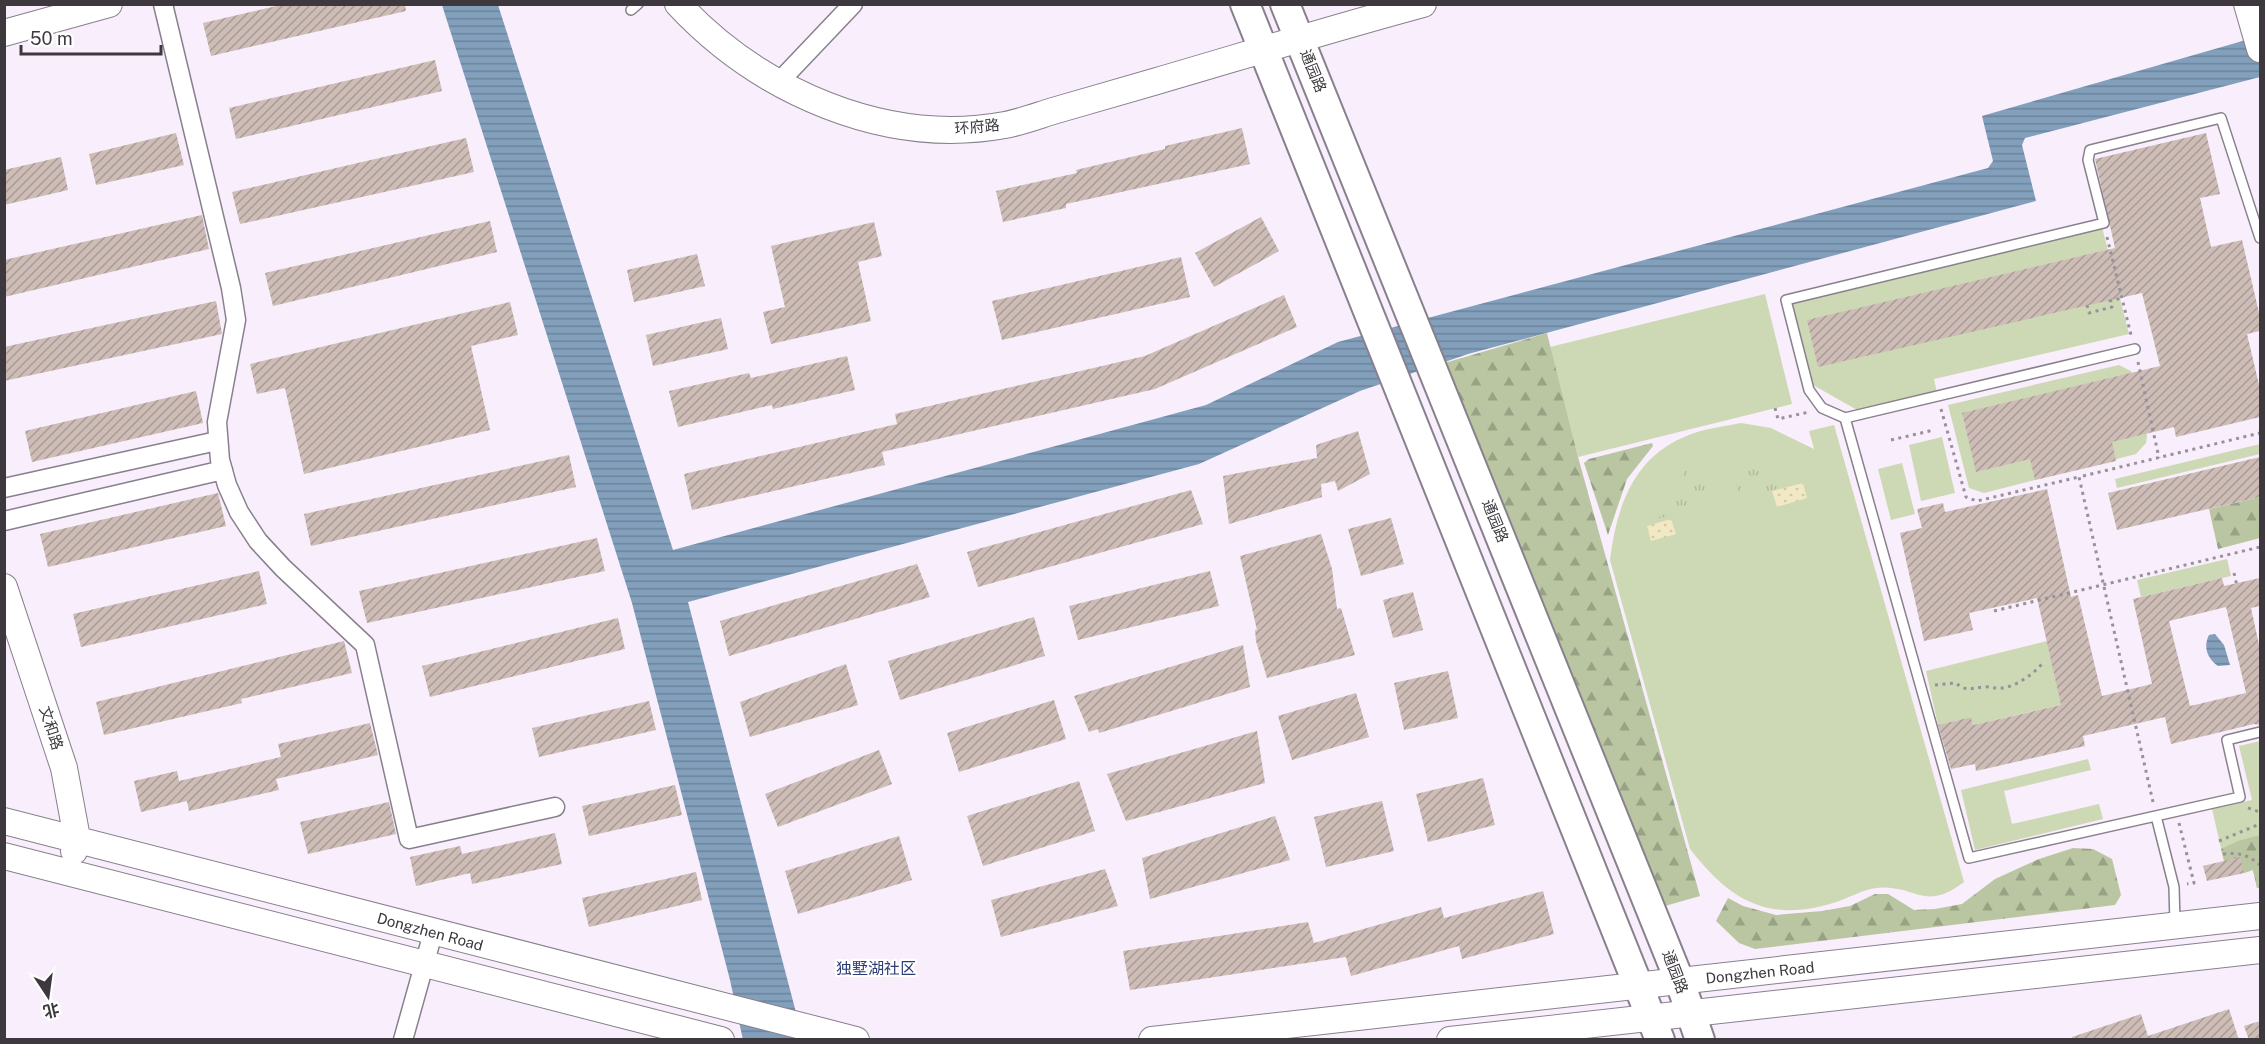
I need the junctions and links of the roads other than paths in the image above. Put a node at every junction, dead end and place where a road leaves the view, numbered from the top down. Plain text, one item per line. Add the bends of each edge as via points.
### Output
1 (109, 4) edge
2 (162, 4) edge
3 (678, 4) edge
4 (854, 4) edge
5 (1245, 4) edge
6 (1285, 4) edge
7 (1423, 4) edge
8 (2247, 4) edge
9 (4, 33) edge
10 (1299, 38) junction
11 (2258, 41) edge
12 (1264, 50) junction
13 (778, 83) junction
14 (2260, 238) edge
15 (2135, 349) road end
16 (1845, 418) junction
17 (217, 441) junction
18 (223, 470) junction
19 (4, 488) edge
20 (4, 521) edge
21 (4, 586) edge
22 (2260, 732) edge
23 (555, 807) dead end
24 (2156, 816) junction
25 (4, 821) edge
26 (77, 838) junction
27 (4, 856) edge
28 (70, 873) junction
29 (2260, 916) edge
30 (2175, 926) junction
31 (433, 933) junction
32 (2260, 950) edge
33 (424, 965) junction
34 (1680, 982) junction
35 (1640, 985) junction
36 (1696, 1027) edge
37 (1656, 1028) edge
38 (403, 1040) edge
39 (721, 1040) edge
40 (856, 1040) edge
41 (1152, 1040) edge
42 (1450, 1040) edge

1 - 9 main road
2 - 17 street via 236,320
3 - 13 main road, 环府路 via 729,51
4 - 13 street
5 - 12 main road
6 - 10 main road, 通园路
7 - 10 main road, 环府路
8 - 11 main road
10 - 12 main road, 环府路
10 - 34 main road, 通园路
12 - 13 main road, 环府路 via 1005,125 940,130 875,122
12 - 35 main road
14 - 16 lane via 2221,118 2090,150 2088,160 2104,223 1786,300 1809,390 1822,408
15 - 16 lane
16 - 24 lane via 1969,858
17 - 18 street
17 - 19 street
18 - 20 street
18 - 23 street via 239,512 258,541 365,645 409,839
21 - 26 main road, 文和路 via 64,768
22 - 24 lane via 2228,740 2240,797
24 - 30 lane via 2174,887
25 - 26 main road, Dongzhen Road
26 - 28 main road, 文和路
26 - 31 main road, Dongzhen Road
27 - 28 main road
28 - 33 main road
29 - 30 main road, Dongzhen Road
30 - 34 main road, Dongzhen Road
31 - 33 street
31 - 40 main road, Dongzhen Road
32 - 36 main road
33 - 38 street
33 - 39 main road
34 - 35 main road, Dongzhen Road
34 - 36 main road, 通园路
35 - 37 main road
35 - 41 main road, Dongzhen Road
36 - 37 main road
37 - 42 main road

